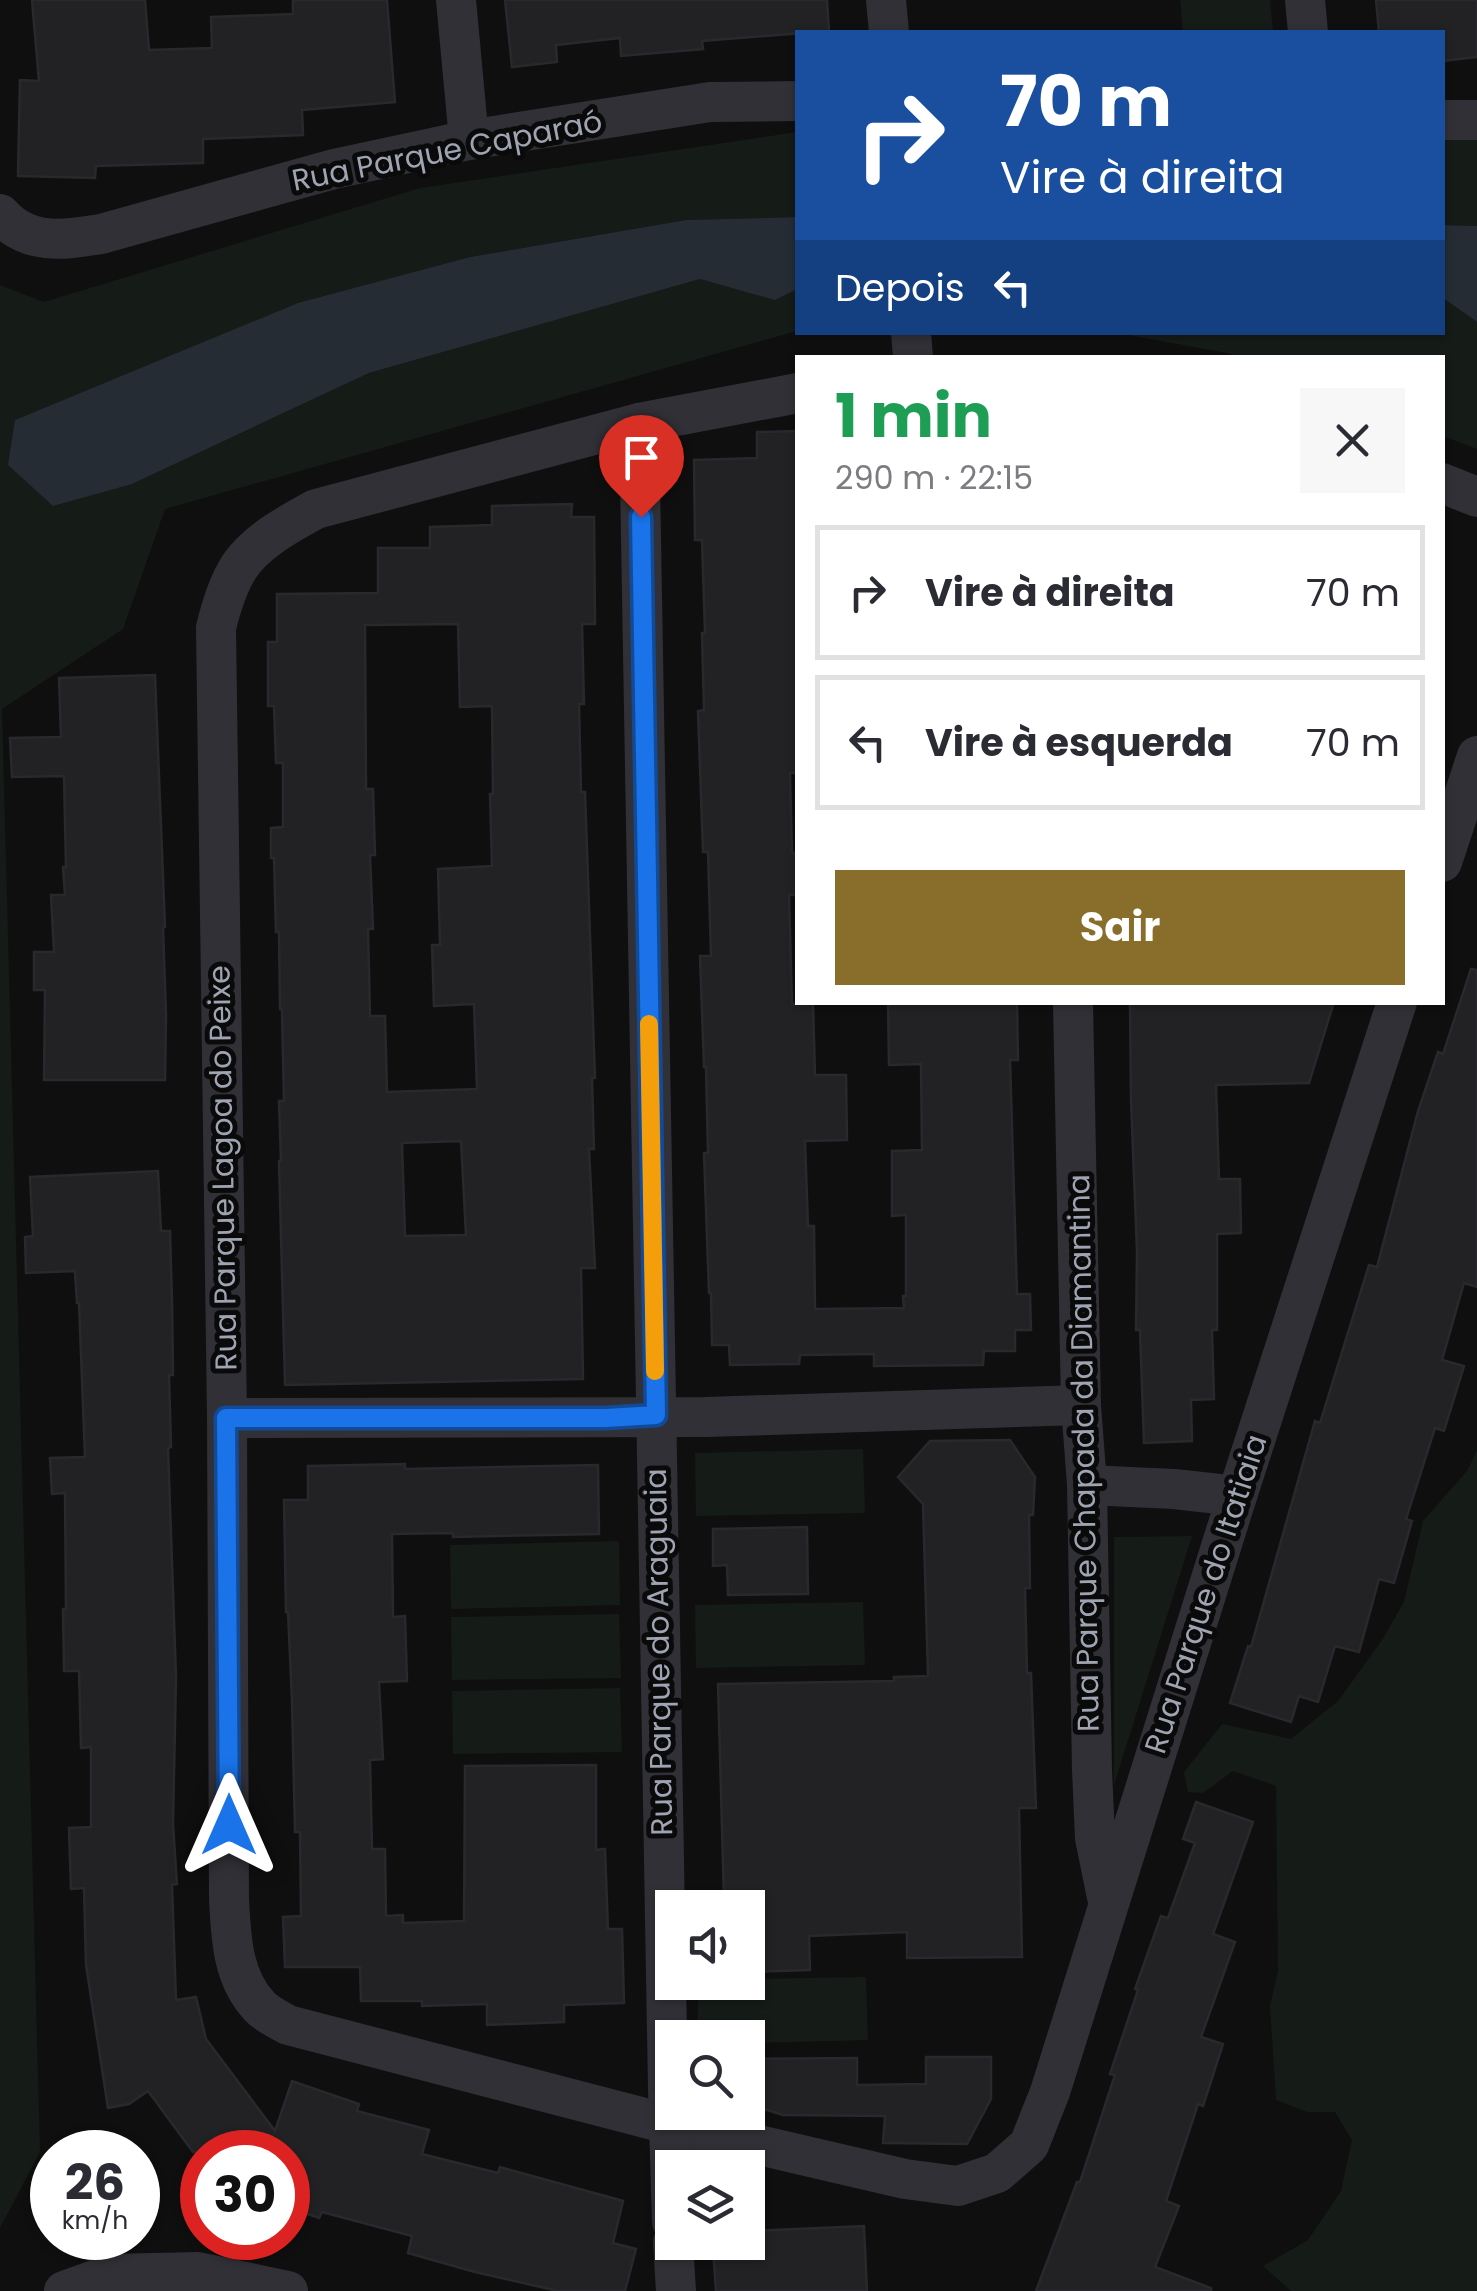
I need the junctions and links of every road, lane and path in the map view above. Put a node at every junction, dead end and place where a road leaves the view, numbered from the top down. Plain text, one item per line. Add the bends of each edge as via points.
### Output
1 (456, 0) edge
2 (886, 0) edge
3 (1305, 0) edge
4 (889, 30) edge
5 (1308, 30) edge
6 (795, 100) edge
7 (1445, 120) edge
8 (1477, 120) edge
9 (469, 140) junction
10 (0, 214) edge
11 (795, 394) edge
12 (639, 423) junction
13 (1445, 484) edge
14 (1477, 497) edge
15 (1477, 756) edge
16 (1445, 853) edge
17 (1073, 1005) edge
18 (1396, 1005) edge
19 (1081, 1405) junction
20 (656, 1415) junction
21 (226, 1418) junction
22 (1087, 1485) junction
23 (1237, 1496) junction
24 (1108, 1902) junction
25 (666, 2020) edge
26 (655, 2121) edge
27 (694, 2130) edge
28 (675, 2260) edge
29 (66, 2291) edge
30 (288, 2291) edge
31 (676, 2291) edge

1 - 9 street
2 - 4 street
3 - 5 street
6 - 9 street, Rua Parque Caparaó via 710,102
7 - 8 street
9 - 10 street, Rua Parque Caparaó via 64,240 35,237
11 - 12 street
12 - 20 street, Rua Parque do Araguaia
12 - 21 street, Rua Parque Lagoa do Peixe via 316,509 240,565 225,594 216,628
13 - 14 street
15 - 16 street
17 - 19 street, Rua Parque Chapada da Diamantina
18 - 23 street, Rua Parque do Itatiaia
19 - 20 street
19 - 22 street, Rua Parque Chapada da Diamantina
20 - 21 street
20 - 25 street, Rua Parque do Araguaia
21 - 26 street, Rua Parque Lagoa do Peixe via 229,1880 241,1980 261,2009 288,2026
22 - 23 street
22 - 24 street, Rua Parque Chapada da Diamantina via 1095,1838
23 - 24 street, Rua Parque do Itatiaia
24 - 27 street, Rua Parque do Itatiaia via 1029,2146 997,2173 958,2186 905,2179
28 - 31 street
29 - 30 street via 110,2274 198,2272

